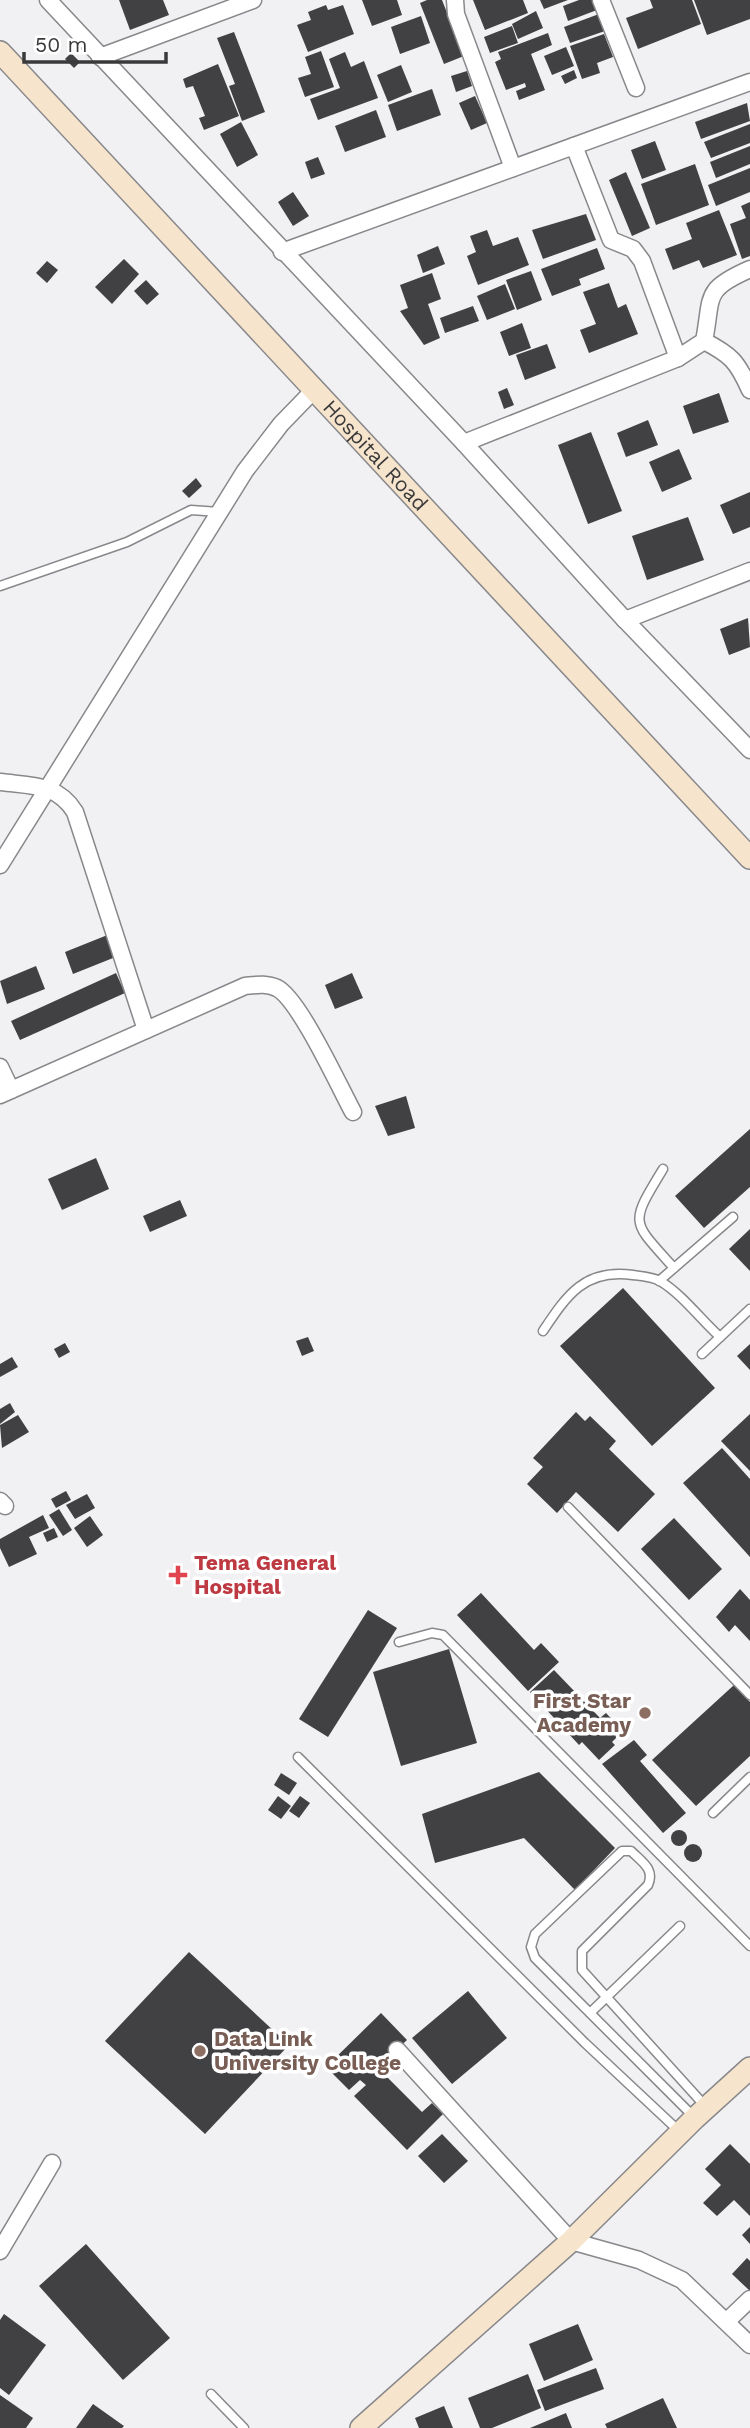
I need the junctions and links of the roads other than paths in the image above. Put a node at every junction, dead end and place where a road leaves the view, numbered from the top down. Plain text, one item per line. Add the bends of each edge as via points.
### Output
1 (48, 0) edge
2 (253, 0) edge
3 (455, 0) edge
4 (601, 0) edge
5 (0, 52) edge
6 (100, 57) junction
7 (750, 82) edge
8 (636, 88) dead end
9 (574, 146) junction
10 (513, 168) junction
11 (282, 252) junction
12 (750, 269) edge
13 (704, 341) junction
14 (678, 358) junction
15 (314, 390) junction
16 (750, 390) edge
17 (464, 443) junction
18 (219, 512) junction
19 (750, 571) edge
20 (0, 586) edge
21 (625, 620) junction
22 (750, 750) edge
23 (0, 782) edge
24 (46, 788) junction
25 (750, 858) edge
26 (0, 866) edge
27 (146, 1030) junction
28 (0, 1067) edge
29 (6, 1092) edge
30 (353, 1112) dead end
31 (663, 1169) dead end
32 (733, 1217) dead end
33 (674, 1269) junction
34 (659, 1281) junction
35 (750, 1309) edge
36 (543, 1331) dead end
37 (720, 1338) junction
38 (702, 1354) dead end
39 (568, 1507) dead end
40 (400, 1642) dead end
41 (750, 1695) edge
42 (298, 1756) dead end
43 (750, 1777) edge
44 (713, 1813) dead end
45 (680, 1926) dead end
46 (750, 1946) edge
47 (607, 1999) junction
48 (590, 2012) junction
49 (397, 2049) dead end
50 (750, 2068) edge
51 (694, 2119) junction
52 (52, 2163) dead end
53 (571, 2241) junction
54 (0, 2251) edge
55 (750, 2299) edge
56 (727, 2320) junction
57 (750, 2345) edge
58 (211, 2395) dead end
59 (244, 2428) edge
60 (360, 2428) edge

1 - 6 street
2 - 6 street
3 - 10 street via 456,14
4 - 8 street
5 - 15 main road, Hospital Road
6 - 11 street
7 - 9 street
9 - 10 street
9 - 14 street via 611,240 638,253
10 - 11 street
11 - 17 street
12 - 13 street via 725,280 714,291 707,304
13 - 14 street
13 - 16 street via 729,354
14 - 17 street
15 - 18 street via 281,424
15 - 25 main road, Hospital Road
17 - 21 street
18 - 20 lane via 191,510 127,542
18 - 24 street
19 - 21 street
21 - 22 street
23 - 24 street
24 - 26 street
24 - 27 street via 65,797 75,812
27 - 29 street
27 - 30 street via 245,986 278,988 294,1005
28 - 29 street
31 - 33 lane via 637,1211 638,1223
32 - 33 lane
33 - 34 lane
34 - 36 lane via 617,1272 591,1277 561,1304
34 - 37 lane
35 - 37 lane
37 - 38 lane
39 - 41 lane
40 - 46 lane via 432,1633 443,1635
42 - 51 lane via 584,2043
43 - 44 lane
45 - 47 lane
47 - 48 lane
47 - 48 lane via 582,1970 580,1959 582,1951 648,1885 649,1868 631,1851 613,1856 535,1934 531,1947 535,1958
47 - 51 lane
48 - 51 lane
49 - 53 street
50 - 51 main road
51 - 53 main road
52 - 54 street
53 - 56 street via 639,2260 682,2280
53 - 60 main road
55 - 56 street
56 - 57 street
58 - 59 lane

